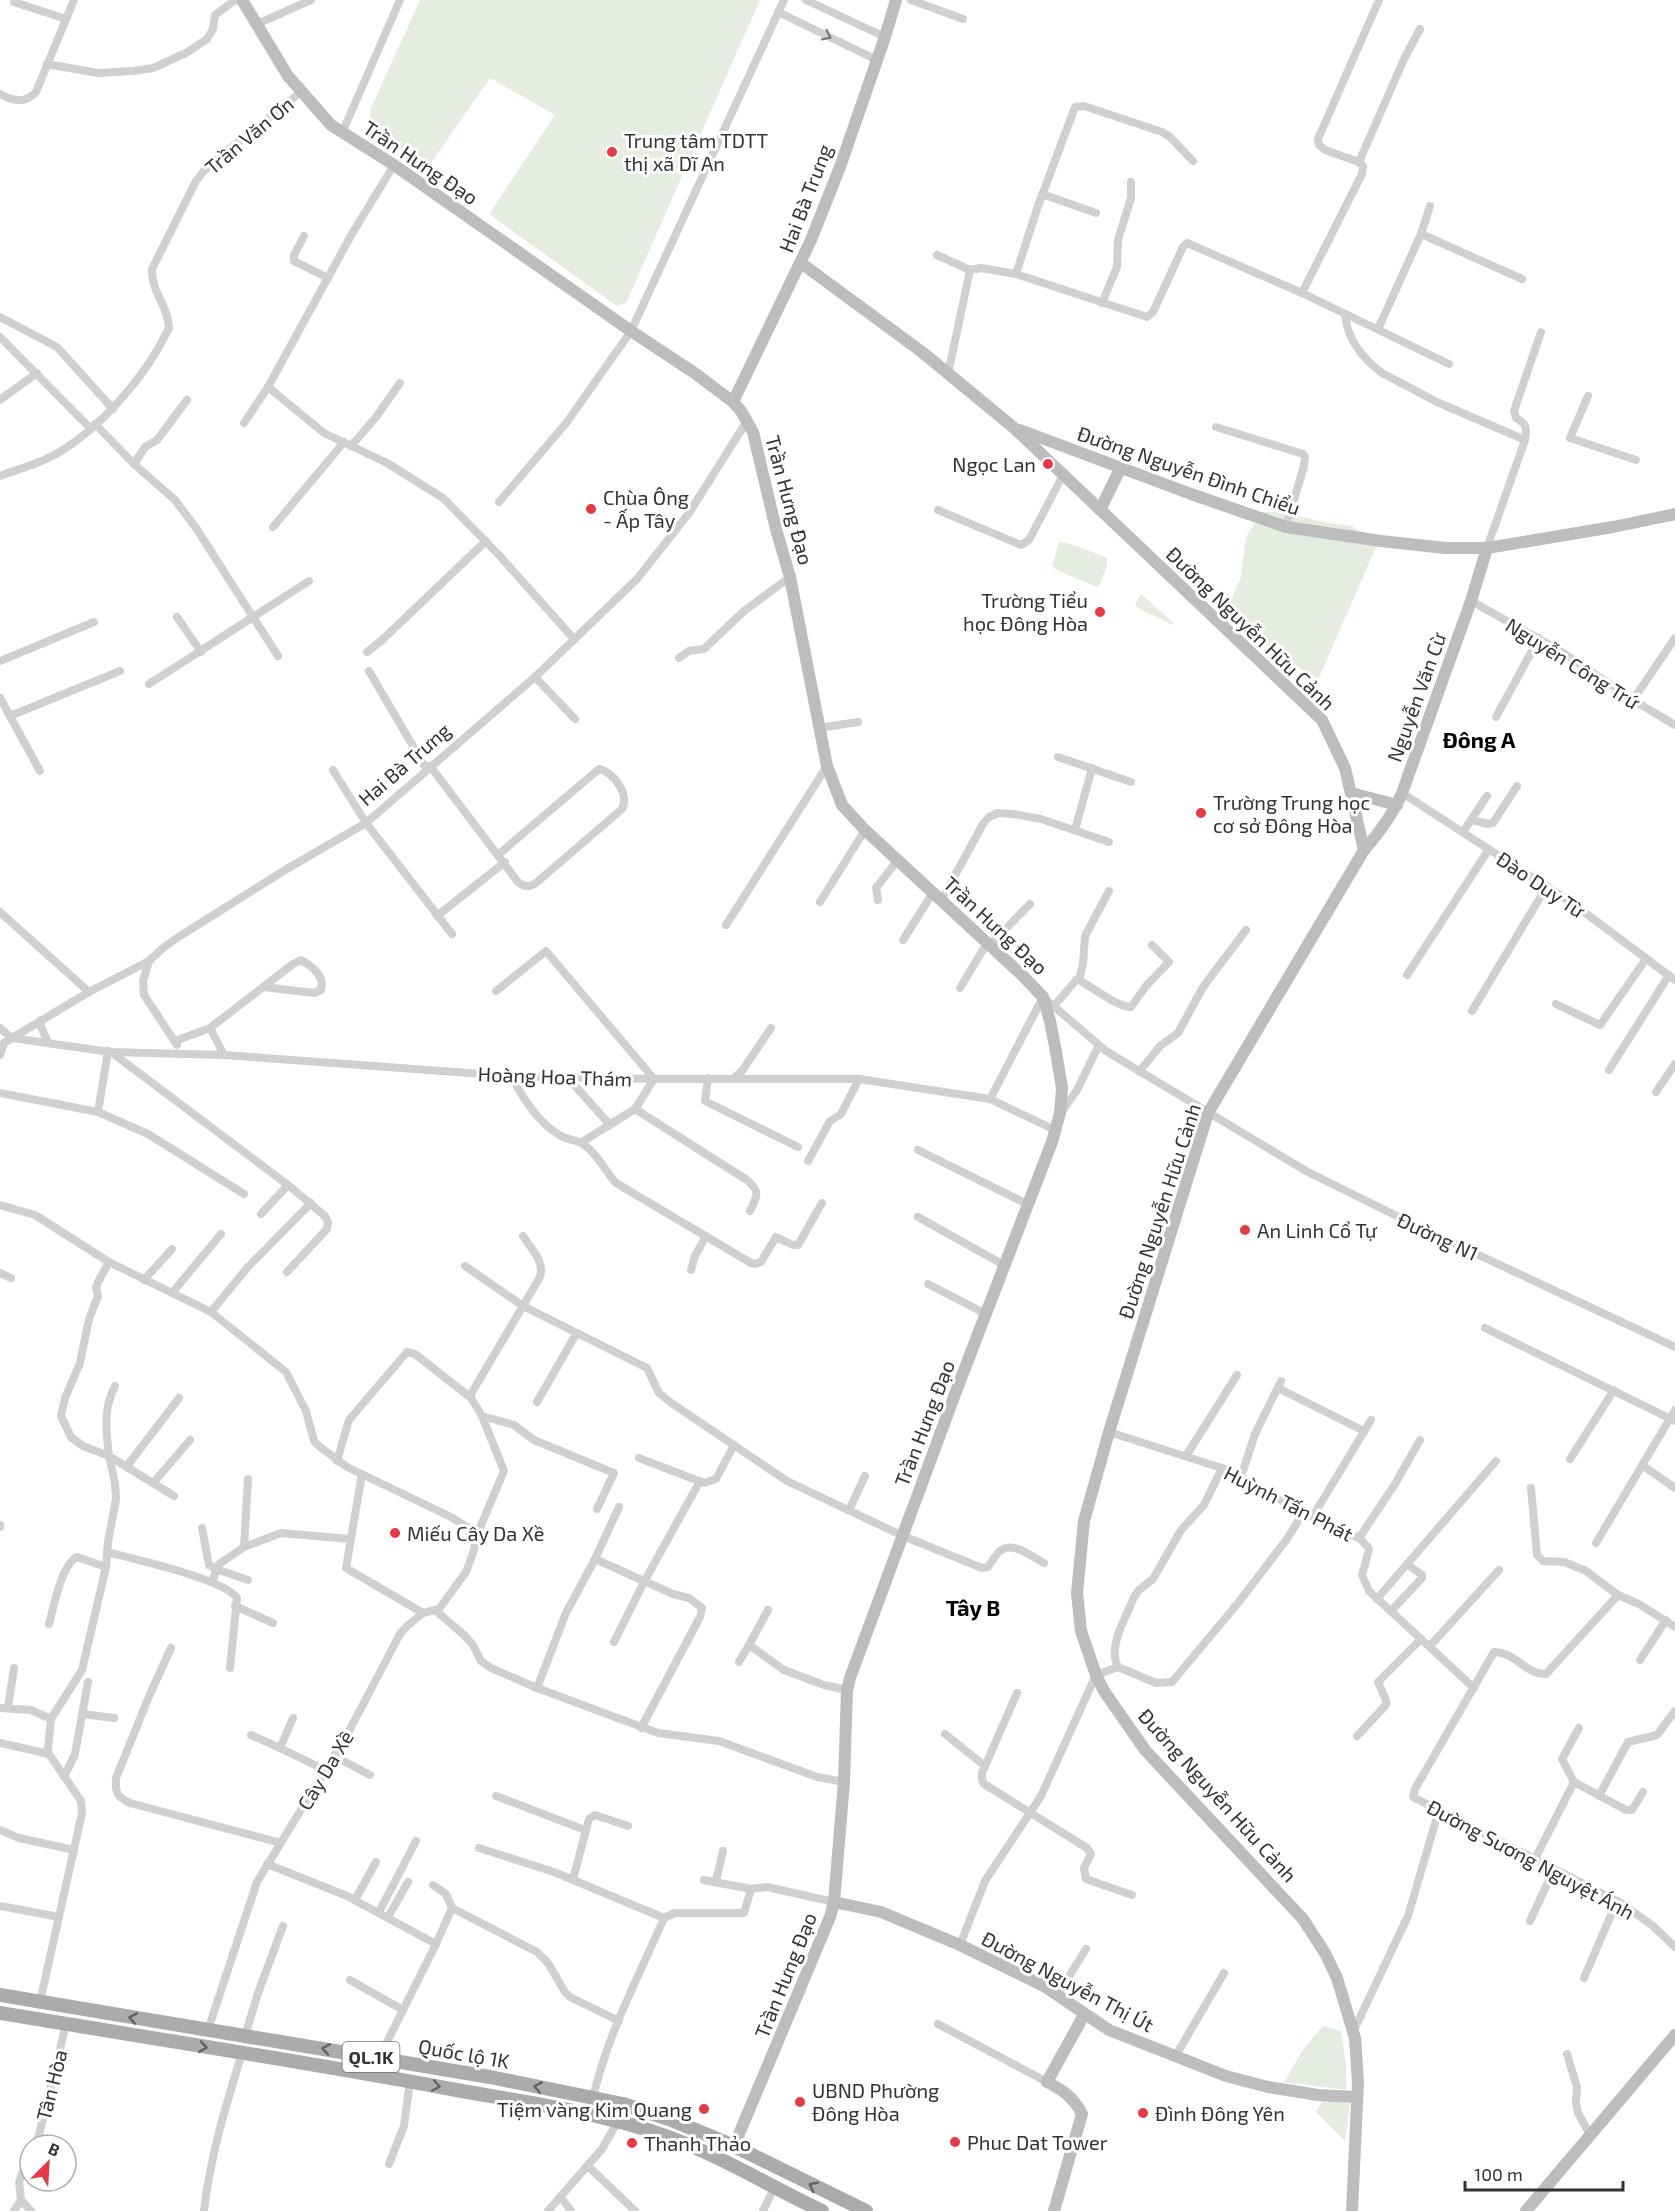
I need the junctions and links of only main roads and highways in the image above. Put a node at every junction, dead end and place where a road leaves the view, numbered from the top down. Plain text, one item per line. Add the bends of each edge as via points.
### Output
1 (0, 1995) edge
2 (0, 2013) edge
3 (623, 2104) junction
4 (618, 2121) junction
5 (734, 2146) junction
6 (727, 2162) junction
7 (822, 2211) edge
8 (866, 2211) edge

3 -> 1 main road, Quốc lộ 1K / QL.1K via 379,2058
2 -> 4 main road, Quốc lộ 1K / QL.1K via 410,2081
3 - 4 main road
3 - 5 main road, Quốc lộ 1K / QL.1K
4 - 6 main road, Quốc lộ 1K / QL.1K via 688,2144
5 - 6 main road
8 -> 5 main road, Quốc lộ 1K / QL.1K
6 - 7 main road, Quốc lộ 1K / QL.1K

